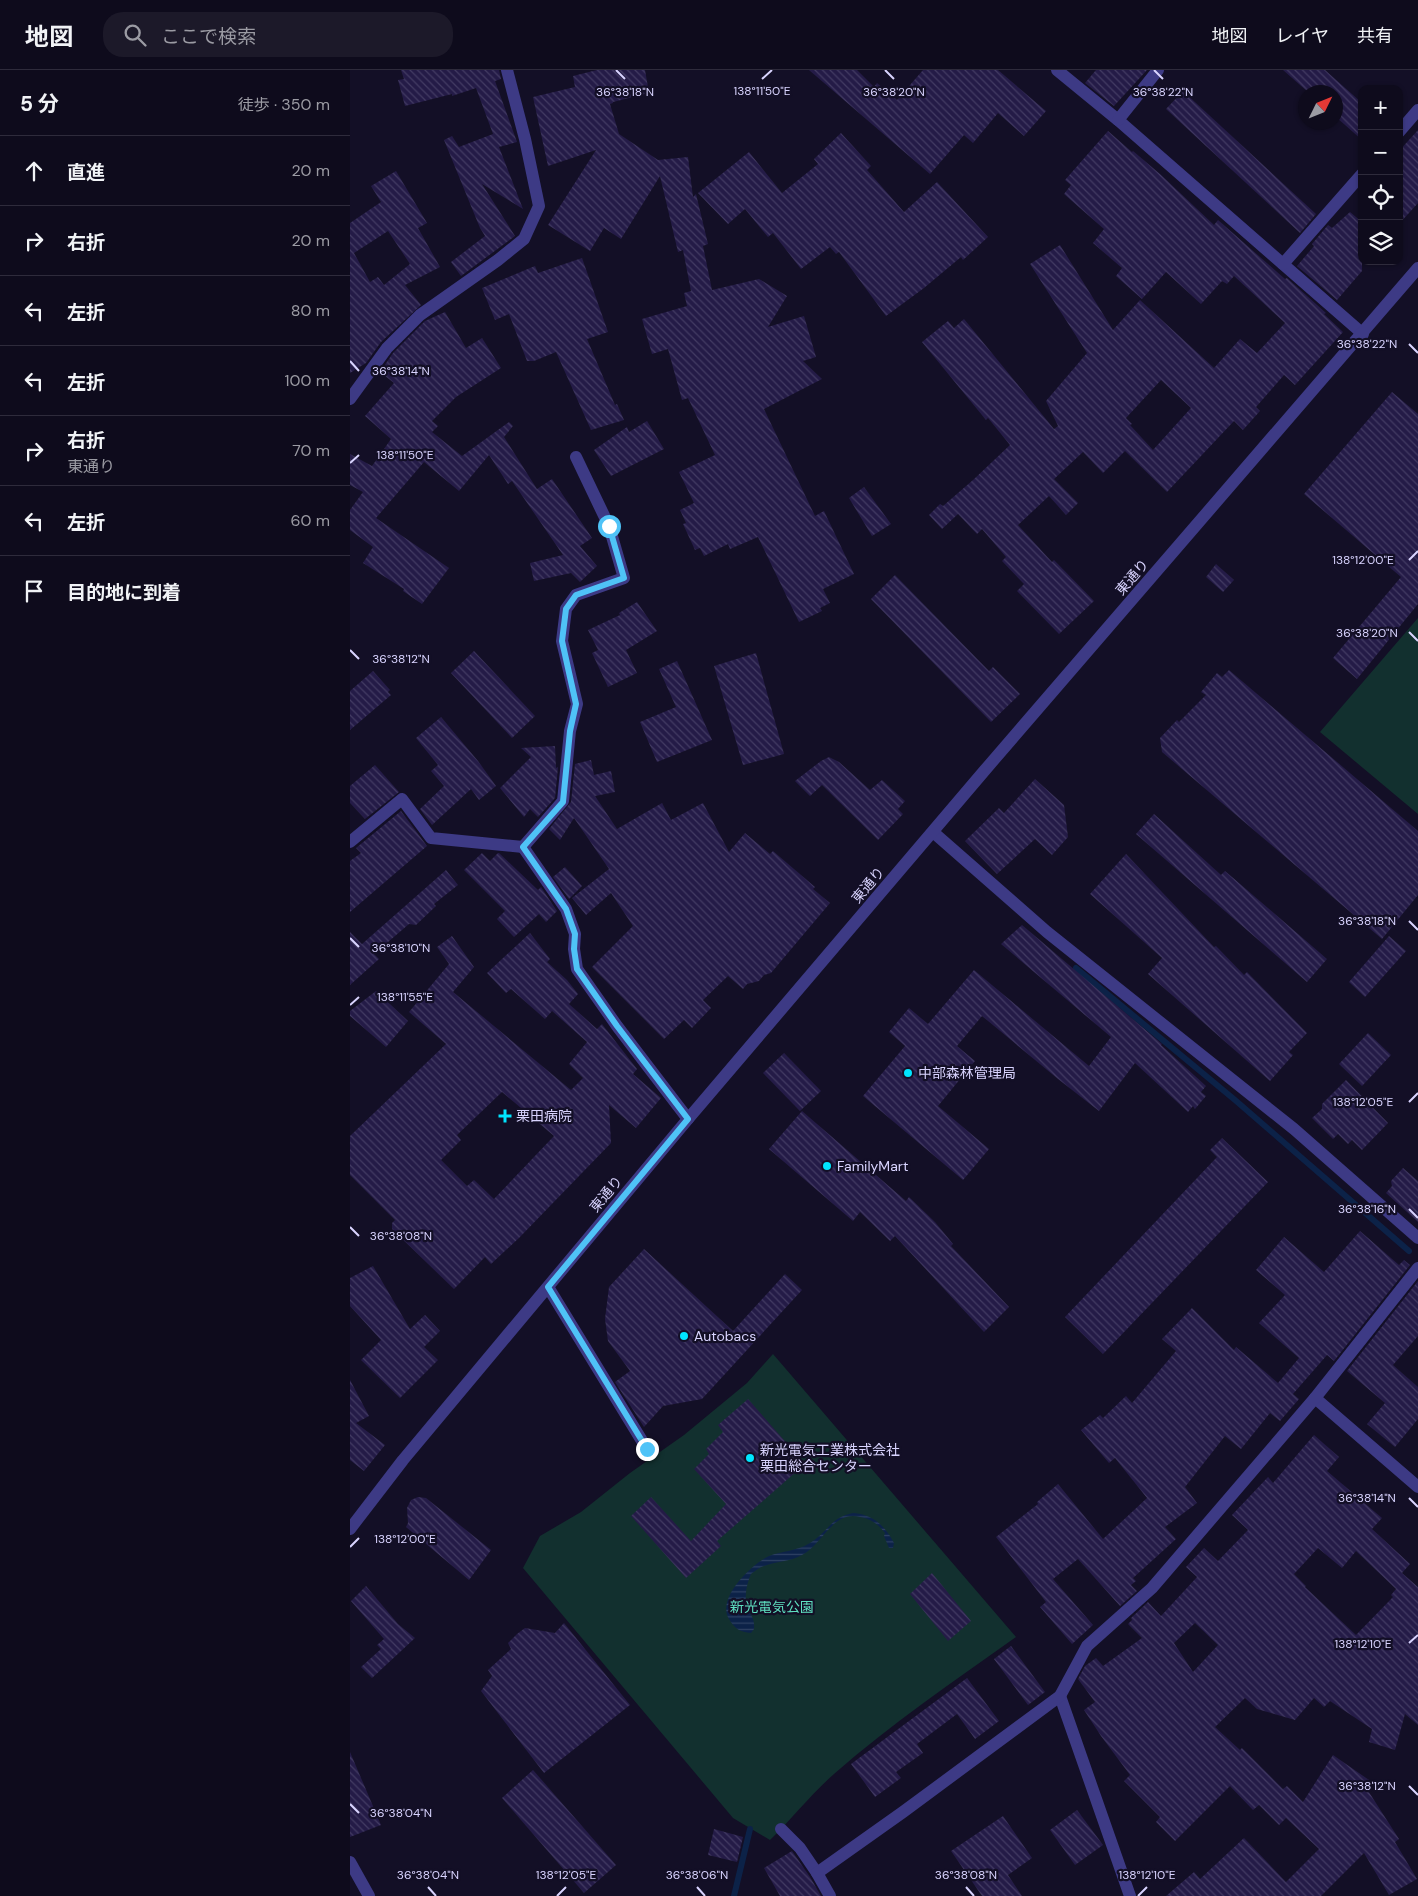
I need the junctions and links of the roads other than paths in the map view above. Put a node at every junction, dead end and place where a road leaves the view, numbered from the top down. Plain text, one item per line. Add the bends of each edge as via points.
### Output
1 (507, 70) edge
2 (1056, 70) edge
3 (1158, 70) edge
4 (1418, 110) edge
5 (1118, 120) junction
6 (1401, 130) edge
7 (1361, 175) edge
8 (1283, 264) junction
9 (1418, 268) edge
10 (1363, 334) junction
11 (350, 399) edge
12 (576, 457) dead end
13 (933, 832) junction
14 (350, 842) edge
15 (523, 847) junction
16 (688, 1119) junction
17 (1418, 1238) edge
18 (1418, 1268) edge
19 (548, 1287) junction
20 (1315, 1398) junction
21 (647, 1449) dead end
22 (1418, 1487) edge
23 (350, 1529) edge
24 (1060, 1696) junction
25 (781, 1829) dead end
26 (350, 1862) edge
27 (817, 1872) junction
28 (369, 1896) edge
29 (830, 1896) edge
30 (1130, 1896) edge

1 - 11 street via 539,206 524,239 420,315 387,348
2 - 5 street
3 - 5 street
4 - 6 street
5 - 8 street
7 - 8 street
8 - 10 street
9 - 10 street, 東通り
10 - 13 street, 東通り
12 - 15 street via 609,526 624,578 576,595 566,609 562,641 576,704 563,802
13 - 16 street, 東通り
13 - 17 street via 1047,932 1294,1129
14 - 15 street via 402,799 431,838
15 - 16 street via 566,909 575,934 577,969
16 - 19 street, 東通り
18 - 20 street
19 - 21 street
19 - 23 street, 東通り via 403,1460
20 - 22 street
20 - 24 street via 1152,1588 1087,1646
24 - 27 street
24 - 30 street
25 - 27 street
26 - 28 street
27 - 29 street

